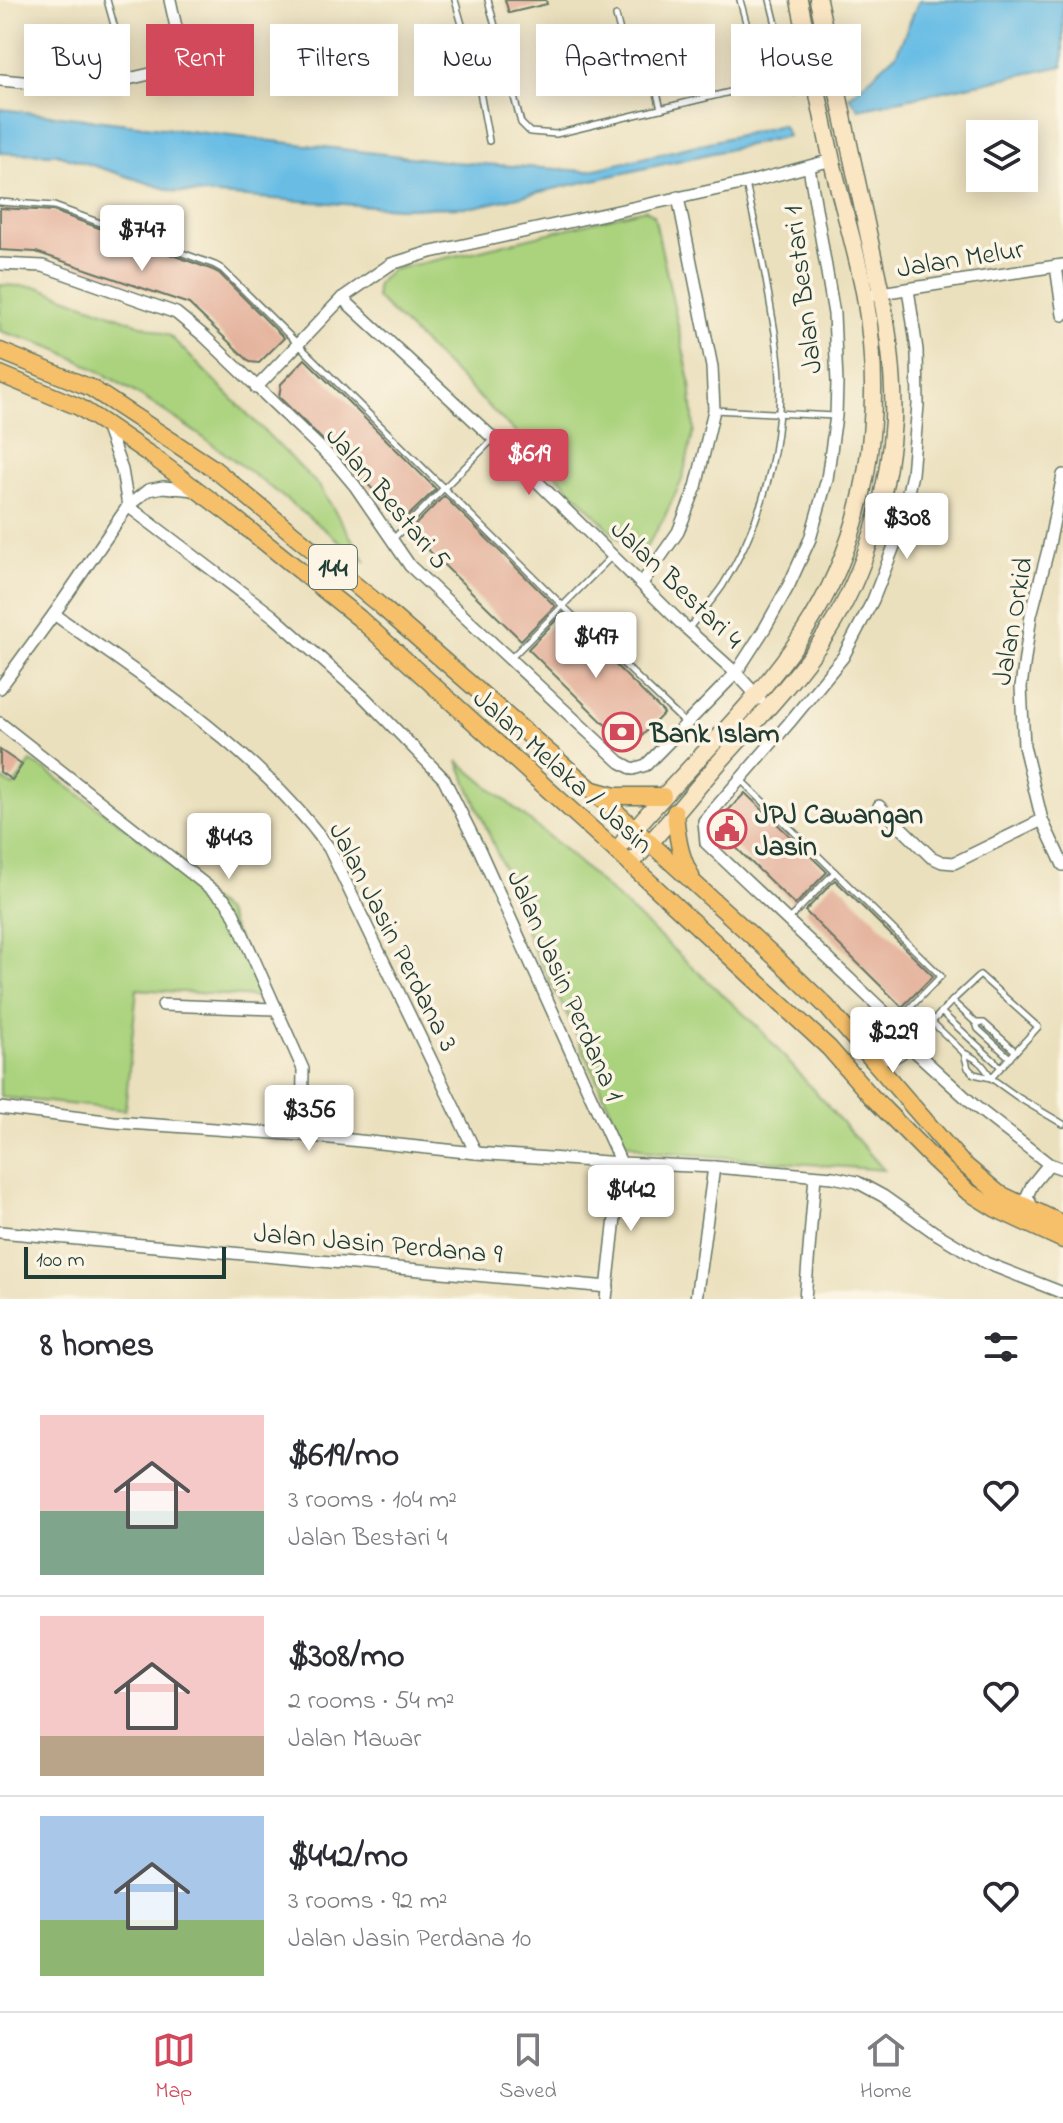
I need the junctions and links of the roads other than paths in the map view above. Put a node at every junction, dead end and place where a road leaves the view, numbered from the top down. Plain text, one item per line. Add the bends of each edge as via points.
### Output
1 (107, 0) edge
2 (170, 0) edge
3 (455, 0) edge
4 (488, 0) edge
5 (740, 0) edge
6 (770, 0) edge
7 (799, 0) edge
8 (818, 0) edge
9 (616, 16) dead end
10 (114, 24) edge
11 (462, 24) edge
12 (494, 24) edge
13 (618, 24) edge
14 (776, 24) edge
15 (130, 79) edge
16 (0, 80) edge
17 (24, 82) edge
18 (481, 96) edge
19 (514, 96) edge
20 (658, 96) edge
21 (661, 109) junction
22 (489, 141) dead end
23 (832, 160) junction
24 (809, 167) junction
25 (746, 183) junction
26 (678, 197) junction
27 (0, 202) edge
28 (0, 264) edge
29 (1059, 266) edge
30 (908, 289) junction
31 (873, 294) junction
32 (342, 298) junction
33 (1063, 315) edge
34 (299, 344) junction
35 (0, 351) edge
36 (0, 374) edge
37 (256, 388) junction
38 (714, 410) junction
39 (778, 413) junction
40 (836, 416) junction
41 (105, 424) junction
42 (494, 439) junction
43 (1063, 475) edge
44 (443, 487) junction
45 (199, 491) junction
46 (128, 506) junction
47 (392, 540) junction
48 (614, 555) junction
49 (642, 583) junction
50 (563, 606) junction
51 (54, 614) junction
52 (687, 629) junction
53 (510, 659) junction
54 (736, 673) junction
55 (0, 688) edge
56 (762, 700) junction
57 (0, 723) edge
58 (685, 723) junction
59 (741, 780) junction
60 (591, 789) junction
61 (663, 796) junction
62 (879, 806) dead end
63 (675, 812) junction
64 (1042, 820) junction
65 (634, 830) junction
66 (650, 844) junction
67 (616, 851) junction
68 (630, 864) junction
69 (1063, 865) edge
70 (835, 872) junction
71 (696, 885) junction
72 (789, 919) junction
73 (952, 1001) junction
74 (163, 1005) dead end
75 (275, 1009) junction
76 (941, 1012) junction
77 (895, 1022) junction
78 (932, 1022) junction
79 (976, 1023) junction
80 (909, 1046) junction
81 (1015, 1051) junction
82 (866, 1053) junction
83 (964, 1053) junction
84 (1010, 1058) junction
85 (1001, 1067) junction
86 (991, 1078) junction
87 (0, 1108) edge
88 (1063, 1124) edge
89 (302, 1135) junction
90 (476, 1153) junction
91 (621, 1163) junction
92 (1049, 1164) junction
93 (714, 1167) junction
94 (1063, 1169) edge
95 (815, 1176) junction
96 (1034, 1212) junction
97 (1063, 1224) edge
98 (0, 1232) edge
99 (1063, 1240) edge
100 (607, 1293) edge
101 (1063, 1293) edge
102 (696, 1299) edge
103 (805, 1299) edge

1 - 10 lane
2 - 15 street via 180,45 177,55 163,71
3 - 11 lane
4 - 12 lane
5 - 21 lane via 760,82
6 - 14 lane
7 - 23 street
8 - 31 street
9 - 13 lane
16 - 17 street
18 - 22 lane
19 - 21 lane via 521,123 530,132 556,134
20 - 21 lane
23 - 24 street
23 - 31 street
24 - 25 street
24 - 40 street, Jalan Bestari 1 via 834,314
25 - 26 street
25 - 39 lane via 777,346
26 - 32 street via 403,260
26 - 38 street via 712,367
27 - 34 lane via 54,206 215,265
28 - 37 street, Jalan Bestari 5 via 43,266 176,313
29 - 30 street, Jalan Melur
29 - 33 street
30 - 31 street, Jalan Melur
30 - 59 street via 918,405 912,474 898,536 843,657
31 - 56 street via 890,341 893,420 878,514 858,574 828,632
32 - 34 street
32 - 42 street, Jalan Bestari 4
34 - 37 street
34 - 44 lane
35 - 60 main road, Jalan Melaka / Jasin / 144 via 91,388 213,468
36 - 41 main road, Jalan Melaka / Jasin / 144 via 79,407
37 - 47 street, Jalan Bestari 5 via 334,461
38 - 39 lane
38 - 49 street via 696,487 678,532
39 - 40 lane
39 - 52 lane via 773,462 754,524 721,587
40 - 54 street, Jalan Bestari 1 via 827,479 810,539
41 - 45 main road, Jalan Melaka / Jasin / 144
41 - 46 street
42 - 44 lane
42 - 48 street, Jalan Bestari 4
43 - 64 street, Jalan Orkid via 1031,615 1021,687 1024,746
44 - 47 lane
44 - 50 lane
45 - 46 street via 148,490
45 - 67 main road, Jalan Melaka / Jasin / 144 via 359,618
46 - 51 street
46 - 91 street, Jalan Jasin Perdana 1 via 273,616 365,698 444,779
47 - 53 street, Jalan Bestari 5 via 410,566
48 - 49 street, Jalan Bestari 4
48 - 50 lane
49 - 52 street, Jalan Bestari 4
50 - 53 lane
50 - 58 lane
51 - 55 street
51 - 90 street, Jalan Jasin Perdana 3 via 217,734 306,817 329,848
52 - 54 street, Jalan Bestari 4
53 - 58 street, Jalan Bestari 5 via 633,769 646,765
54 - 56 street, Jalan Bestari 4
54 - 58 street, Jalan Bestari 5
56 - 61 street
56 - 63 street
57 - 75 street via 225,900
59 - 70 lane
59 - 72 street via 704,821 706,843
60 - 61 main road via 615,796
60 - 65 main road, Jalan Melaka / Jasin / 144
61 - 65 street
62 - 64 street via 942,862 954,863
63 - 66 street
63 - 71 main road via 682,860
64 - 69 street, Jalan Orkid
65 - 66 main road, Jalan Melaka / Jasin / 144
65 - 67 street
66 - 68 street
66 - 71 main road, Jalan Melaka / Jasin / 144
67 - 68 main road, Jalan Melaka / Jasin / 144
68 - 99 main road, Jalan Melaka / Jasin / 144 via 829,1048 967,1191
70 - 72 lane
70 - 77 lane via 941,976
71 - 82 main road, Jalan Melaka / Jasin / 144 via 826,1006
72 - 77 street
73 - 76 lane
73 - 79 lane
73 - 81 lane via 980,975 1038,1027
74 - 75 street
75 - 89 street via 303,1069
76 - 78 lane
76 - 85 lane
77 - 80 street
78 - 80 lane
78 - 83 lane
79 - 81 lane via 984,1023
79 - 84 lane
80 - 82 street via 885,1059
80 - 92 street
81 - 84 lane
82 - 96 main road, Jalan Melaka / Jasin / 144 via 980,1180
83 - 86 lane via 984,1065
83 - 86 lane via 974,1074
84 - 85 lane
85 - 86 lane
86 - 88 lane
87 - 89 street
89 - 90 street
90 - 91 street
91 - 93 street
91 - 100 street
92 - 94 street
92 - 96 street via 1027,1196
93 - 95 street
93 - 102 street
95 - 101 street via 857,1182 986,1263
95 - 103 street
96 - 97 main road, Jalan Melaka / Jasin / 144
98 - 100 street, Jalan Jasin Perdana 9

